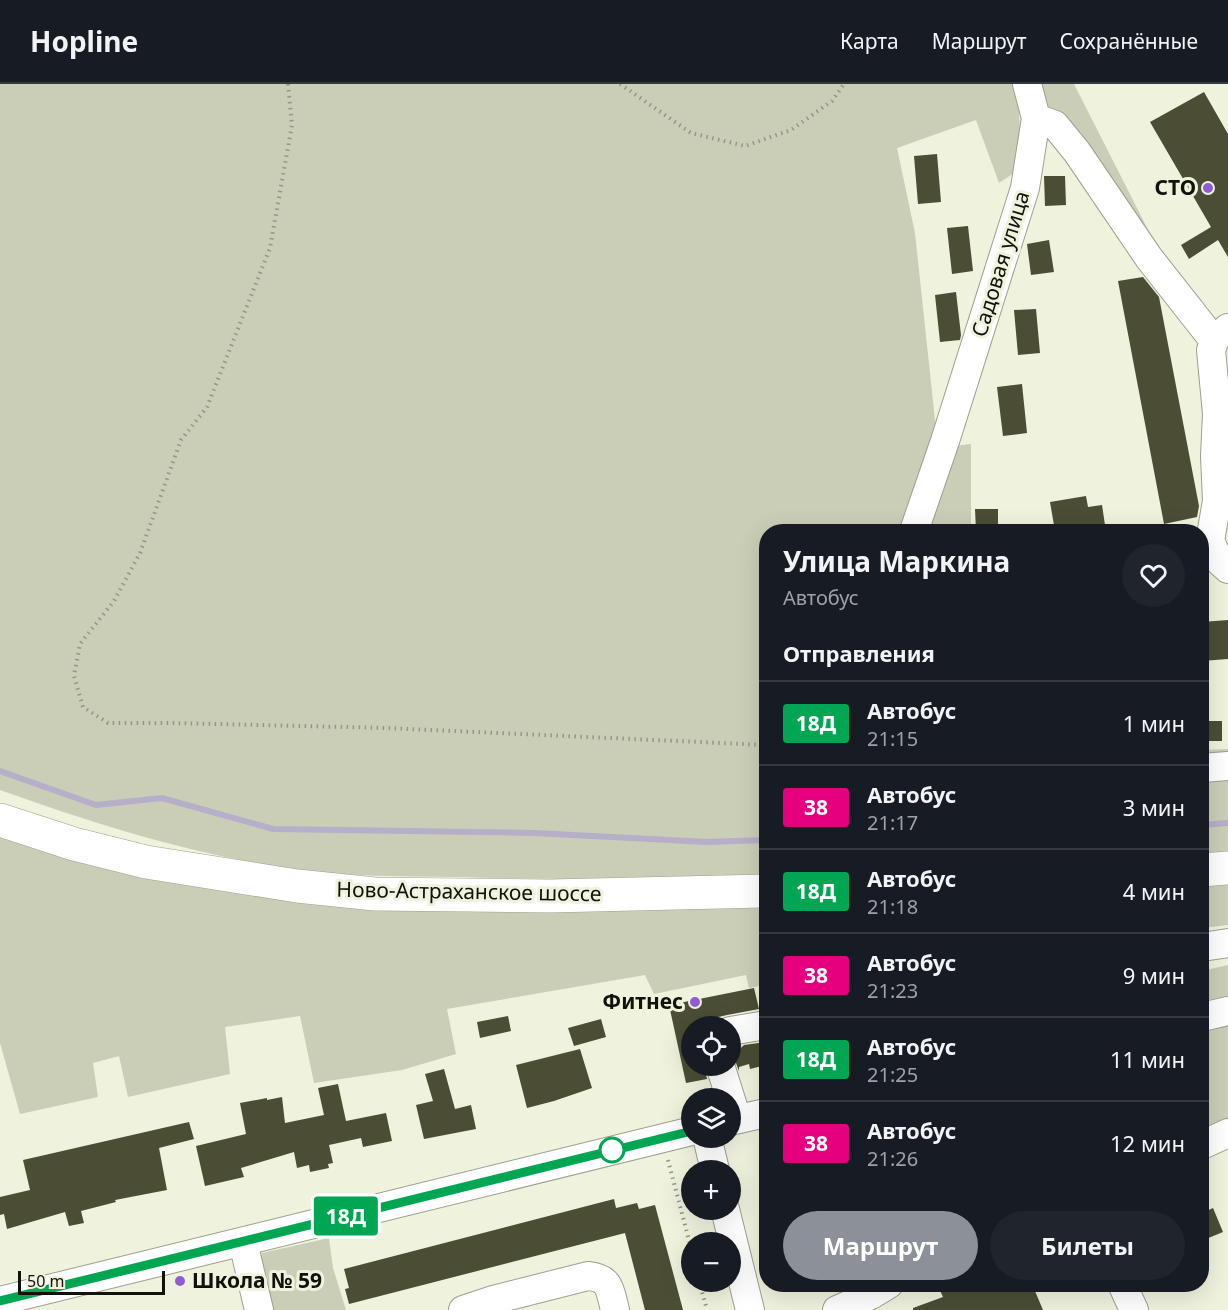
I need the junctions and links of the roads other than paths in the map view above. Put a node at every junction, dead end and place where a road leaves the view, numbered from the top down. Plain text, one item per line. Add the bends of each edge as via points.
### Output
1 (1028, 84) edge
2 (1036, 118) junction
3 (1221, 333) edge
4 (916, 524) edge
5 (1209, 531) edge
6 (1209, 546) edge
7 (1228, 569) edge
8 (1228, 766) edge
9 (1209, 767) edge
10 (0, 820) edge
11 (1228, 868) edge
12 (1209, 869) edge
13 (759, 891) edge
14 (1228, 943) edge
15 (1209, 946) edge
16 (1228, 1011) edge
17 (1209, 1015) edge
18 (759, 1026) edge
19 (741, 1029) edge
20 (759, 1115) edge
21 (741, 1118) edge
22 (1228, 1132) edge
23 (681, 1133) edge
24 (1209, 1142) edge
25 (728, 1220) edge
26 (243, 1242) junction
27 (875, 1292) edge
28 (1126, 1292) edge
29 (0, 1301) edge
30 (259, 1310) edge
31 (464, 1310) edge
32 (615, 1310) edge
33 (750, 1310) edge
34 (837, 1310) edge
35 (1134, 1310) edge

1 - 2 street, Садовая улица
2 - 3 street via 1055,125 1077,152 1149,258 1208,333
2 - 4 street, Садовая улица via 1025,188
3 - 5 street via 1211,350 1217,414 1217,501
6 - 7 street
8 - 9 street
10 - 13 main road, Ново-Астраханское шоссе via 146,862 375,894 550,896
11 - 12 main road
14 - 15 street
16 - 17 street
18 - 19 street
20 - 21 street
22 - 24 street
23 - 26 street
25 - 33 street
26 - 29 street
26 - 30 street
27 - 34 street
28 - 35 street
31 - 32 street via 588,1276 600,1277 608,1284

